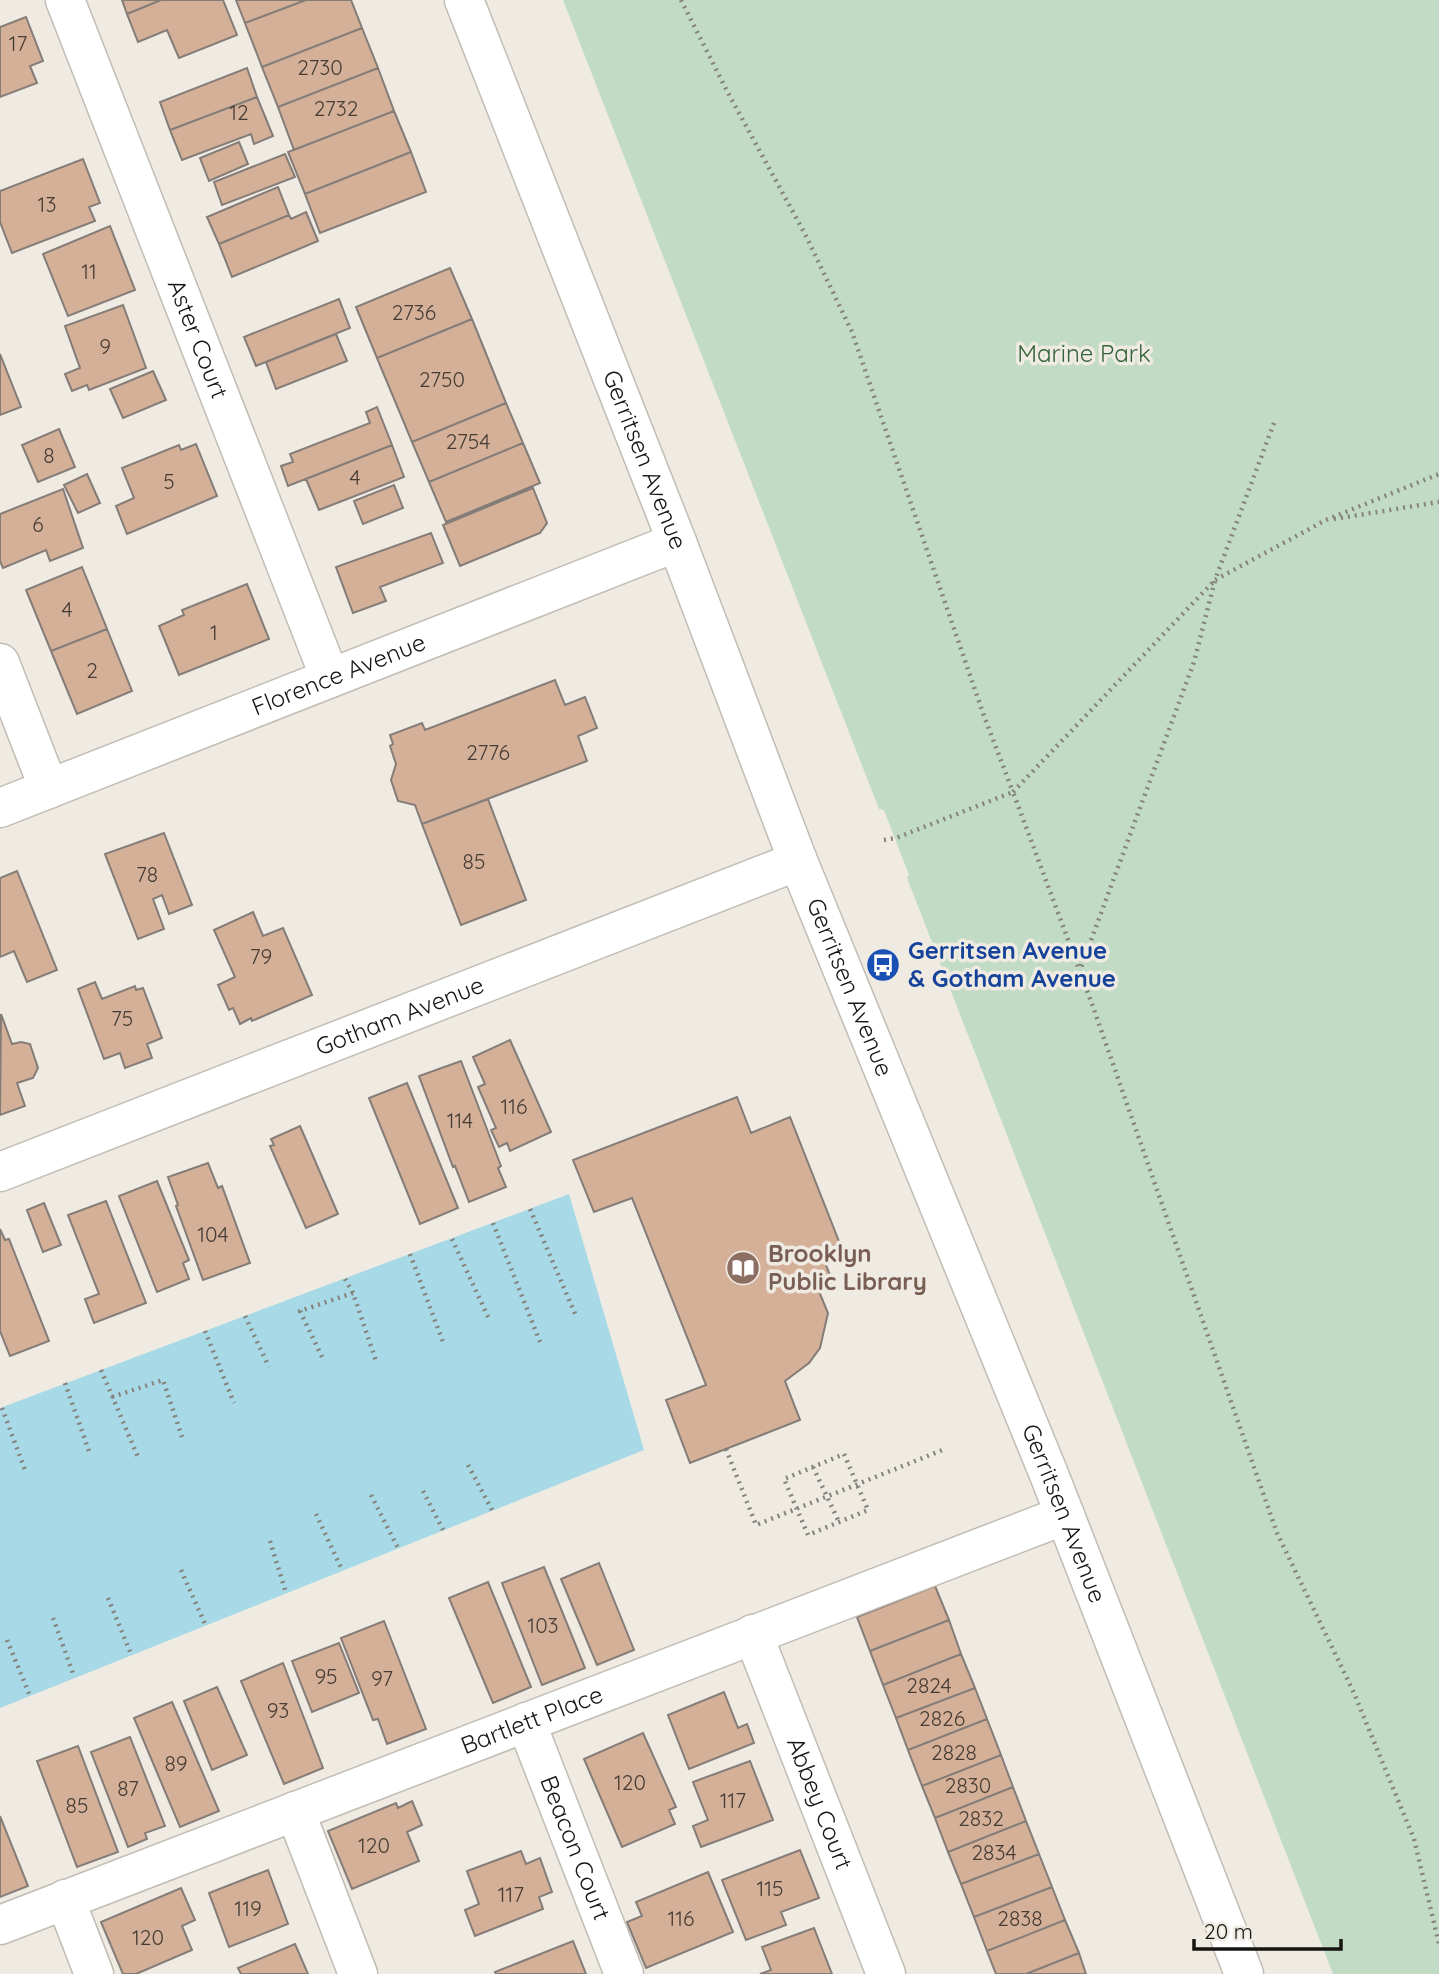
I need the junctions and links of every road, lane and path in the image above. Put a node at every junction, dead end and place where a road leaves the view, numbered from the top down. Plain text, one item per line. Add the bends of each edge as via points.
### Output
1 (65, 0) edge
2 (464, 0) edge
3 (681, 0) edge
4 (1274, 423) dead end
5 (1439, 474) edge
6 (1439, 502) edge
7 (1326, 520) junction
8 (677, 542) junction
9 (1215, 580) junction
10 (0, 663) edge
11 (330, 678) junction
12 (49, 789) junction
13 (1013, 792) junction
14 (0, 808) edge
15 (884, 840) dead end
16 (798, 861) junction
17 (1080, 970) junction
18 (0, 1172) edge
19 (530, 1209) dead end
20 (493, 1223) dead end
21 (452, 1239) dead end
22 (410, 1254) dead end
23 (345, 1279) dead end
24 (353, 1293) junction
25 (245, 1316) dead end
26 (576, 1316) dead end
27 (489, 1319) dead end
28 (205, 1331) dead end
29 (443, 1342) dead end
30 (540, 1342) dead end
31 (322, 1357) dead end
32 (376, 1361) dead end
33 (269, 1367) dead end
34 (101, 1370) dead end
35 (65, 1383) dead end
36 (112, 1397) junction
37 (234, 1403) dead end
38 (2, 1408) edge
39 (183, 1437) dead end
40 (726, 1449) dead end
41 (945, 1449) dead end
42 (90, 1454) dead end
43 (138, 1457) dead end
44 (468, 1465) dead end
45 (813, 1467) junction
46 (25, 1470) dead end
47 (856, 1484) junction
48 (423, 1491) dead end
49 (372, 1495) dead end
50 (827, 1496) junction
51 (796, 1508) junction
52 (492, 1510) dead end
53 (316, 1514) dead end
54 (1065, 1515) junction
55 (839, 1522) junction
56 (443, 1530) dead end
57 (270, 1541) dead end
58 (398, 1548) dead end
59 (181, 1570) dead end
60 (342, 1570) dead end
61 (286, 1592) dead end
62 (108, 1598) dead end
63 (53, 1618) dead end
64 (205, 1624) dead end
65 (753, 1634) junction
66 (7, 1640) dead end
67 (131, 1654) dead end
68 (74, 1676) dead end
69 (30, 1696) dead end
70 (526, 1722) junction
71 (295, 1811) junction
72 (65, 1899) junction
73 (0, 1925) edge
74 (1439, 1944) edge
75 (94, 1974) edge
76 (358, 1974) edge
77 (624, 1974) edge
78 (886, 1974) edge
79 (1244, 1974) edge

1 - 11 street, Aster Court
2 - 8 street, Gerritsen Avenue
3 - 13 path via 852,332
4 - 9 path
5 - 7 path
6 - 7 path
7 - 9 path
8 - 11 street, Florence Avenue
8 - 16 street, Gerritsen Avenue
9 - 13 path
9 - 17 path via 1195,662
10 - 12 street
11 - 12 street, Florence Avenue
12 - 14 street, Florence Avenue
13 - 15 path
13 - 17 path
16 - 18 street, Gotham Avenue
16 - 54 street, Gerritsen Avenue
17 - 74 path via 1276,1533 1354,1693 1413,1839
19 - 26 path
20 - 30 path
21 - 27 path
22 - 29 path
23 - 24 path
24 - 31 path via 300,1311
24 - 32 path
25 - 33 path
28 - 37 path
34 - 36 path
35 - 42 path
36 - 39 path via 163,1380
36 - 43 path
38 - 46 path
40 - 51 path via 756,1525
41 - 47 path
44 - 52 path
45 - 47 path via 844,1454
45 - 50 path
45 - 51 path via 784,1479
47 - 50 path
47 - 55 path via 867,1510
48 - 56 path
49 - 58 path
50 - 51 path
50 - 55 path
51 - 55 path via 808,1535
53 - 60 path
54 - 65 street, Bartlett Place
54 - 79 street, Gerritsen Avenue
57 - 61 path
59 - 64 path
62 - 67 path
63 - 68 path
65 - 70 street, Bartlett Place
65 - 78 street, Abbey Court
66 - 69 path
70 - 71 street, Bartlett Place
70 - 77 street, Beacon Court
71 - 72 street, Bartlett Place
71 - 76 street
72 - 73 street, Bartlett Place
72 - 75 street

